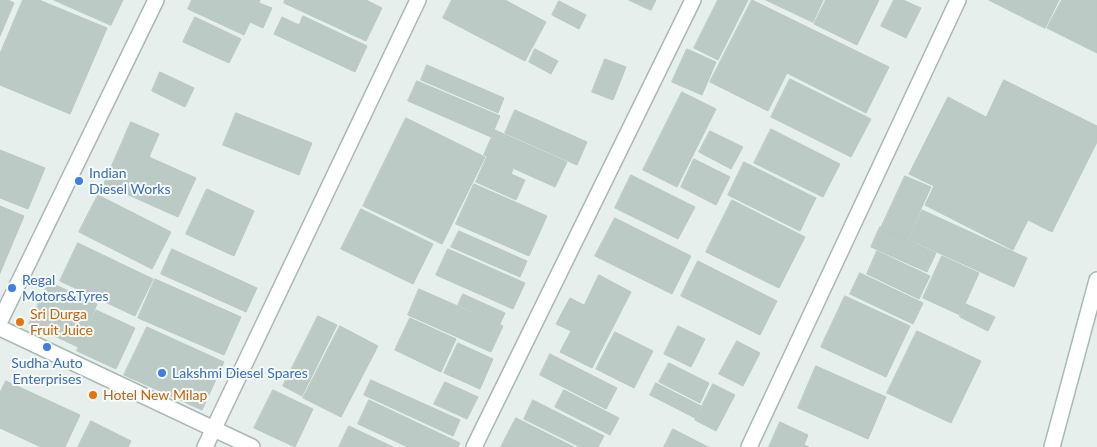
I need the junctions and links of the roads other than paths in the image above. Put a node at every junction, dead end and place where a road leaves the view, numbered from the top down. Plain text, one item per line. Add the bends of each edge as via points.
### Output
1 (156, 0) edge
2 (418, 0) edge
3 (693, 0) edge
4 (958, 0) edge
5 (1097, 280) edge
6 (0, 321) edge
7 (0, 328) edge
8 (214, 428) junction
9 (205, 447) edge
10 (252, 447) edge
11 (474, 447) edge
12 (749, 447) edge
13 (1052, 447) edge

1 - 6 street
2 - 8 street
3 - 11 street
4 - 12 street
5 - 13 street
7 - 8 street
8 - 9 street
8 - 10 street

